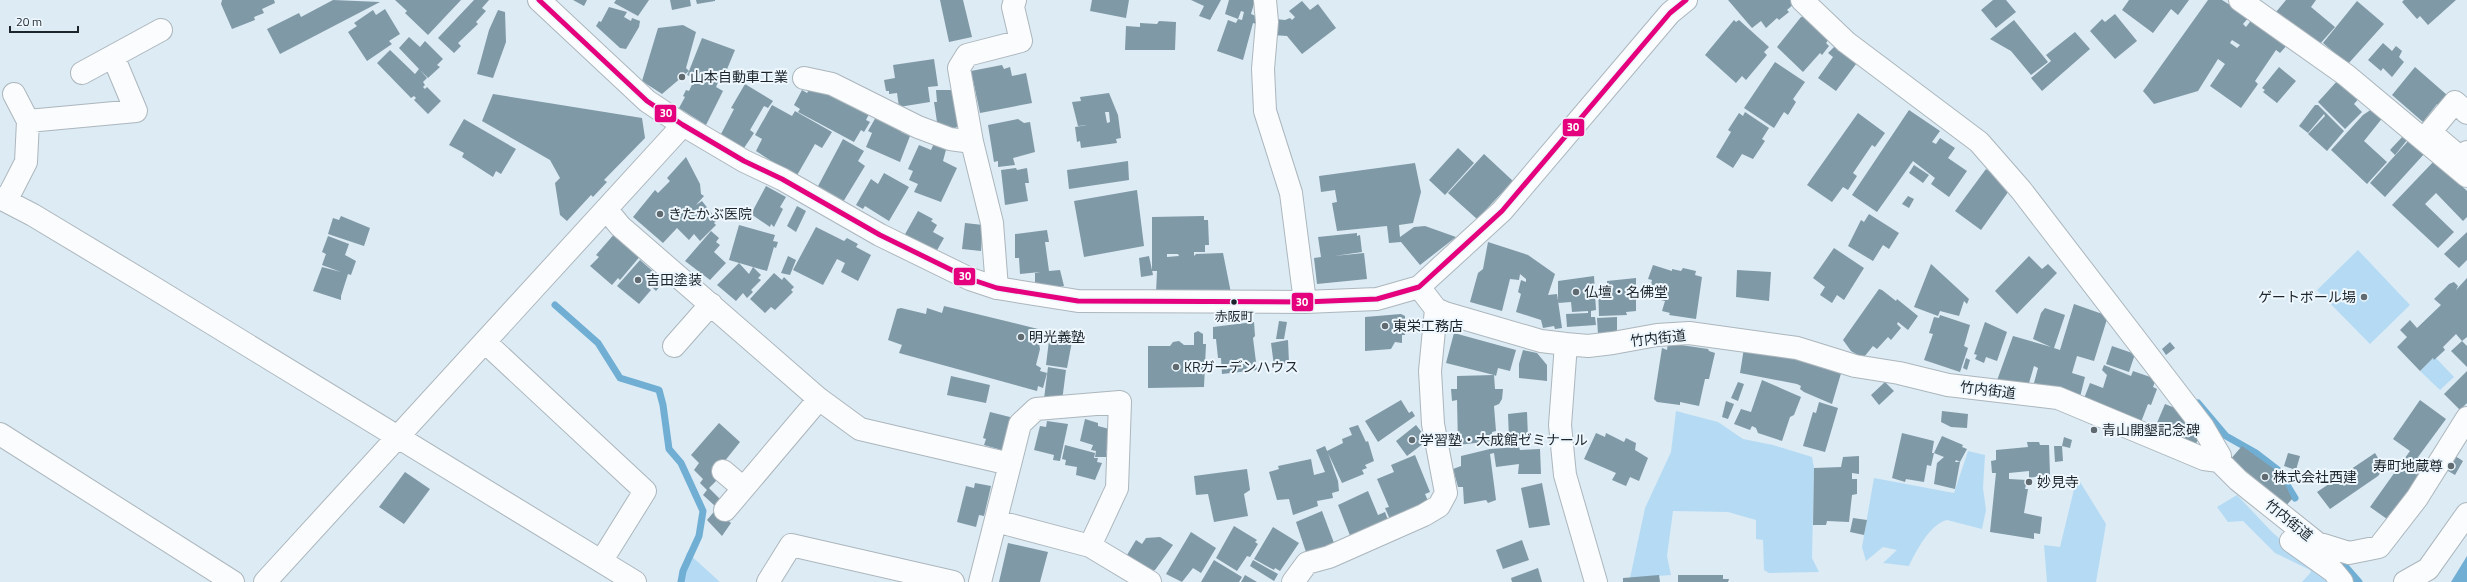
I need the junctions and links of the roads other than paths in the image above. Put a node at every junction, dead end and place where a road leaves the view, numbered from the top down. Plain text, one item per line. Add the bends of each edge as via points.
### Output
1 (539, 0) edge
2 (1015, 0) edge
3 (1265, 0) edge
4 (1686, 0) edge
5 (1802, 0) edge
6 (2240, 0) edge
7 (161, 30) dead end
8 (113, 56) junction
9 (82, 73) dead end
10 (804, 78) dead end
11 (14, 94) dead end
12 (2467, 113) edge
13 (28, 121) junction
14 (683, 125) junction
15 (972, 142) junction
16 (2467, 152) edge
17 (2467, 176) edge
18 (3, 200) edge
19 (606, 209) junction
20 (1419, 287) junction
21 (997, 288) junction
22 (1305, 302) junction
23 (711, 304) junction
24 (1436, 309) junction
25 (485, 342) junction
26 (1566, 344) junction
27 (674, 346) dead end
28 (819, 399) junction
29 (2467, 418) edge
30 (0, 434) edge
31 (397, 438) junction
32 (2219, 461) junction
33 (1010, 464) junction
34 (724, 471) dead end
35 (2238, 480) junction
36 (743, 488) junction
37 (725, 510) dead end
38 (2467, 514) edge
39 (996, 521) junction
40 (1090, 546) junction
41 (602, 560) junction
42 (233, 582) edge
43 (265, 582) edge
44 (635, 582) edge
45 (768, 582) edge
46 (953, 582) edge
47 (980, 582) edge
48 (1150, 582) edge
49 (1293, 582) edge
50 (1596, 582) edge
51 (2342, 582) edge
52 (2405, 582) edge

1 - 14 main road via 630,87
2 - 15 main road via 1013,7 1022,41 967,55 959,68
3 - 22 main road via 1265,111 1291,193
4 - 20 main road via 1670,13 1502,211
5 - 32 main road via 1846,42 1978,142 1994,159 2021,190 2198,421 2216,448 2220,456
6 - 17 main road via 2346,75
7 - 8 main road
8 - 9 main road
8 - 13 main road via 136,111
10 - 15 main road via 832,84 950,140
11 - 13 main road
12 - 16 main road via 2454,102 2430,132 2462,159
13 - 18 main road via 26,162
14 - 19 main road
14 - 21 main road via 744,161 782,178 880,236 970,279
15 - 21 main road via 992,224
18 - 31 main road via 146,283
19 - 23 main road via 620,226
19 - 25 main road
20 - 22 main road via 1377,299
20 - 24 main road
21 - 22 main road via 1078,301
23 - 27 main road
23 - 28 main road
24 - 26 main road, 竹内街道 via 1528,337
24 - 49 main road via 1430,372 1433,424 1446,493 1439,506 1424,515 1307,563
25 - 31 main road
25 - 41 main road via 644,491
26 - 32 main road, 竹内街道 via 1601,344 1689,333 1797,348 1855,366 1948,385 2058,398 2204,460
26 - 50 main road via 1560,425 1565,475
28 - 33 main road via 860,429
28 - 36 main road
29 - 35 main road, 竹内街道 via 2417,498 2379,547 2349,553 2317,543
30 - 42 main road
31 - 41 main road
31 - 43 main road
32 - 35 main road, 竹内街道
33 - 39 main road
33 - 40 main road via 1020,424 1036,409 1120,402 1117,488
34 - 36 main road
35 - 51 main road via 2259,511 2298,547 2334,570
36 - 37 main road
38 - 52 main road via 2428,569
39 - 40 main road
39 - 47 main road
40 - 48 main road
41 - 44 main road
45 - 46 main road via 791,545

